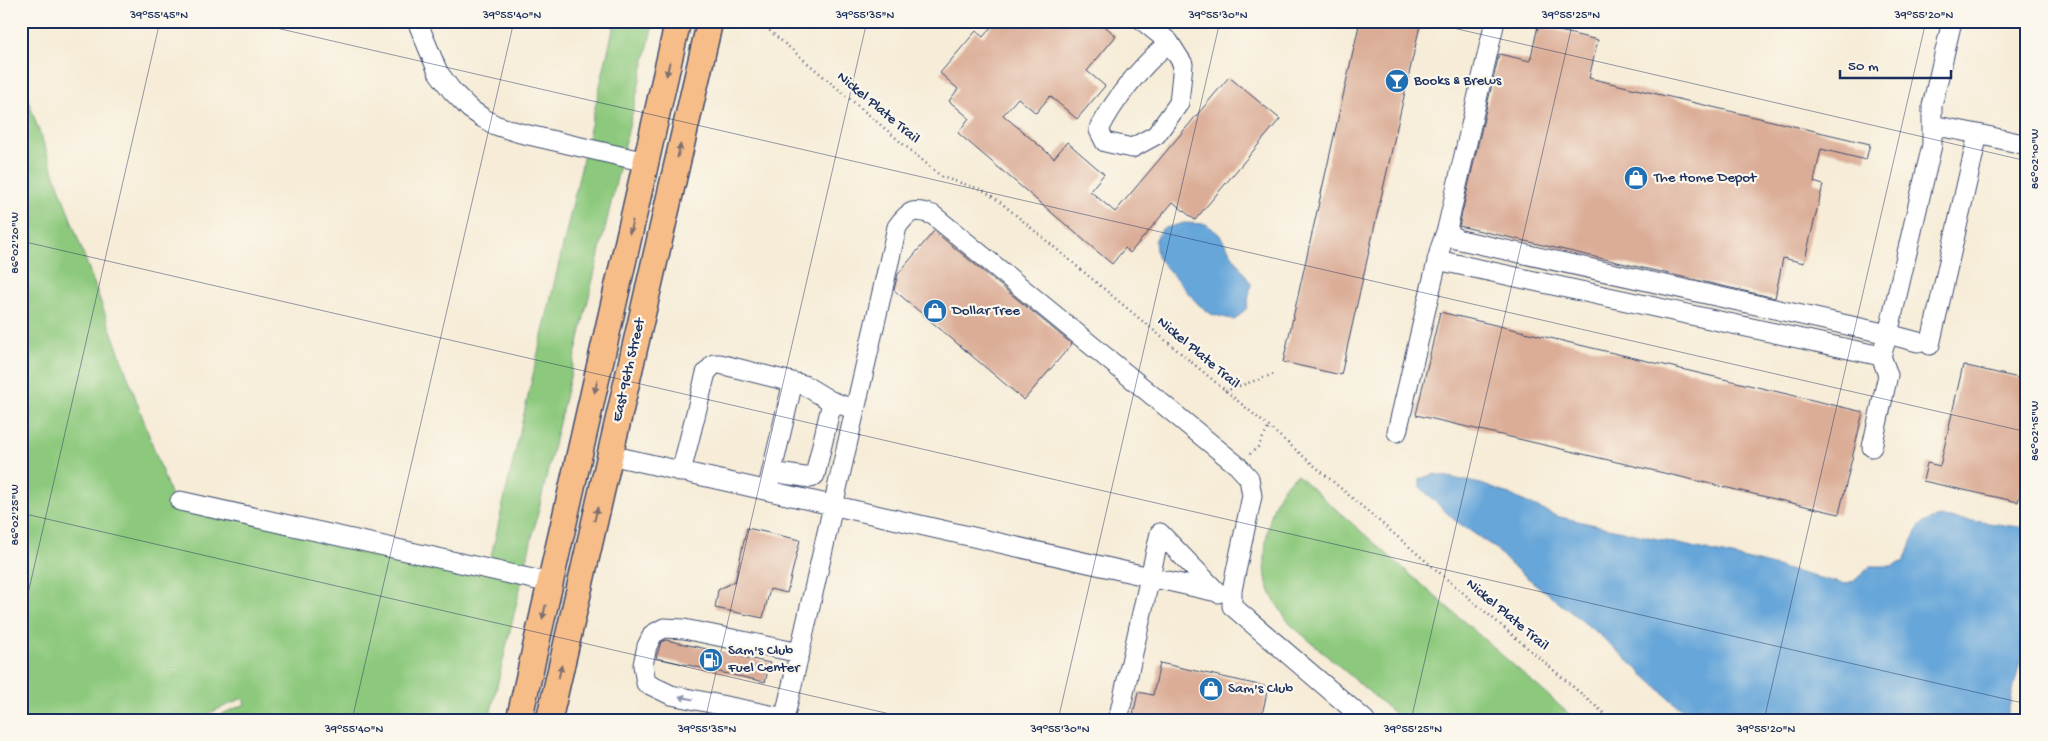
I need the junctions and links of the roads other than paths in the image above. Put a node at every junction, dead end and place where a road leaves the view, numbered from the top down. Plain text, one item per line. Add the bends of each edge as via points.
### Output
1 (417, 21) edge
2 (678, 21) edge
3 (710, 21) edge
4 (1143, 21) edge
5 (1495, 21) edge
6 (1952, 21) edge
7 (1169, 42) junction
8 (1932, 125) junction
9 (1978, 134) junction
10 (2027, 145) edge
11 (646, 162) junction
12 (1451, 234) junction
13 (1439, 254) junction
14 (1888, 334) junction
15 (637, 337) junction
16 (1882, 356) junction
17 (793, 382) junction
18 (832, 402) junction
19 (855, 410) junction
20 (1397, 432) dead end
21 (1872, 447) dead end
22 (610, 455) junction
23 (681, 472) junction
24 (772, 472) junction
25 (767, 492) junction
26 (180, 501) dead end
27 (833, 506) junction
28 (1150, 576) junction
29 (551, 583) junction
30 (1216, 592) junction
31 (1232, 606) junction
32 (800, 653) junction
33 (784, 719) edge
34 (519, 720) edge
35 (549, 720) edge
36 (1118, 720) edge
37 (1365, 720) edge

1 - 11 lane via 438,72 452,91 483,118 514,132
2 -> 11 main road, East 96th Street
15 -> 3 main road, East 96th Street
4 - 7 lane
5 - 12 lane
6 - 8 lane via 1932,106
7 - 7 lane via 1183,64 1179,103 1156,135 1132,148 1105,142 1099,130 1110,108 1148,60
8 - 9 lane
8 - 14 lane via 1932,144
9 - 10 lane
9 - 14 lane via 1924,343
11 - 15 main road via 658,167 660,174 640,271
11 -> 29 main road, East 96th Street
12 - 13 lane
12 - 14 lane
13 - 16 lane
13 - 20 lane
14 - 16 lane
15 - 22 main road, East 96th Street
16 - 21 lane via 1888,375
17 - 18 lane
17 - 23 lane via 720,364 709,368
17 - 24 lane
18 - 19 lane
18 - 24 lane via 815,475 811,478
19 - 27 lane
19 - 31 lane via 897,227 906,214 919,210 933,215 1249,478 1252,496 1232,590
22 - 23 lane
35 -> 22 main road, East 96th Street
23 - 25 lane
24 - 25 lane
25 - 27 lane
26 - 29 lane
27 - 28 lane
27 - 32 lane
28 - 30 lane
28 - 30 lane via 1160,533
28 - 36 lane
29 -> 34 main road, East 96th Street
30 - 31 lane
31 - 37 lane
32 - 33 lane
33 -> 32 lane via 671,695 646,683 643,665 647,646 653,634 664,628

